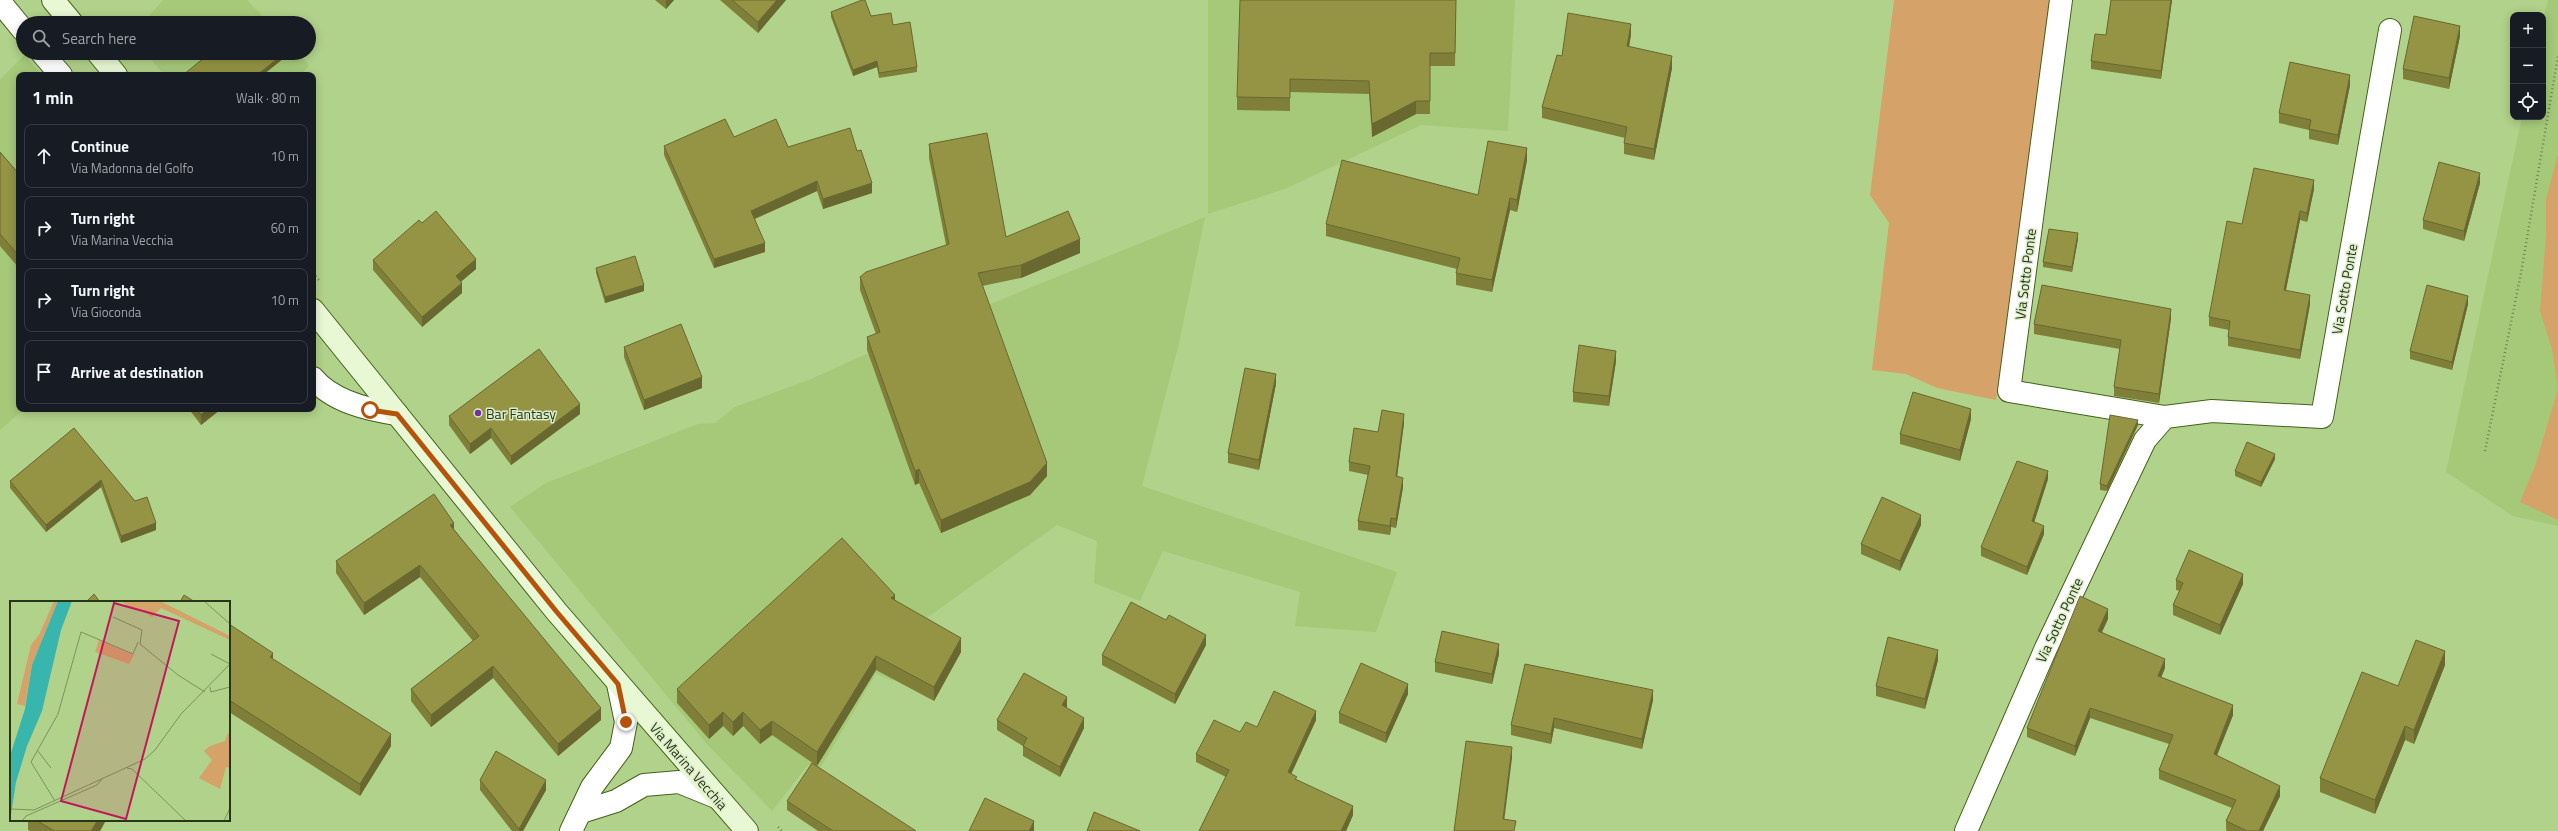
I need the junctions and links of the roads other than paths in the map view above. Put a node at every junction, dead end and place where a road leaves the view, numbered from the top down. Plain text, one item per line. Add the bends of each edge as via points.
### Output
1 (53, 0) edge
2 (2061, 0) edge
3 (0, 2) edge
4 (66, 16) edge
5 (16, 21) edge
6 (2390, 30) dead end
7 (48, 60) edge
8 (104, 60) edge
9 (58, 72) edge
10 (114, 72) edge
11 (316, 314) edge
12 (316, 380) edge
13 (397, 414) junction
14 (2165, 416) junction
15 (618, 684) junction
16 (716, 797) junction
17 (581, 812) junction
18 (571, 831) edge
19 (747, 831) edge
20 (1966, 831) edge

1 - 4 main road
2 - 14 street, Via Sotto Ponte via 2009,391
3 - 5 street
6 - 14 street, Via Sotto Ponte via 2322,417 2212,411
7 - 9 street
8 - 10 main road
11 - 13 main road, Via Marina Vecchia
12 - 13 street via 339,397 370,410
13 - 15 main road, Via Marina Vecchia
14 - 20 street, Via Sotto Ponte via 2145,440 2046,648
15 - 16 main road, Via Marina Vecchia
15 - 17 street via 626,722 620,748 592,787
16 - 17 street via 679,782 644,785 616,801
16 - 19 main road, Via Marina Vecchia
17 - 18 street

